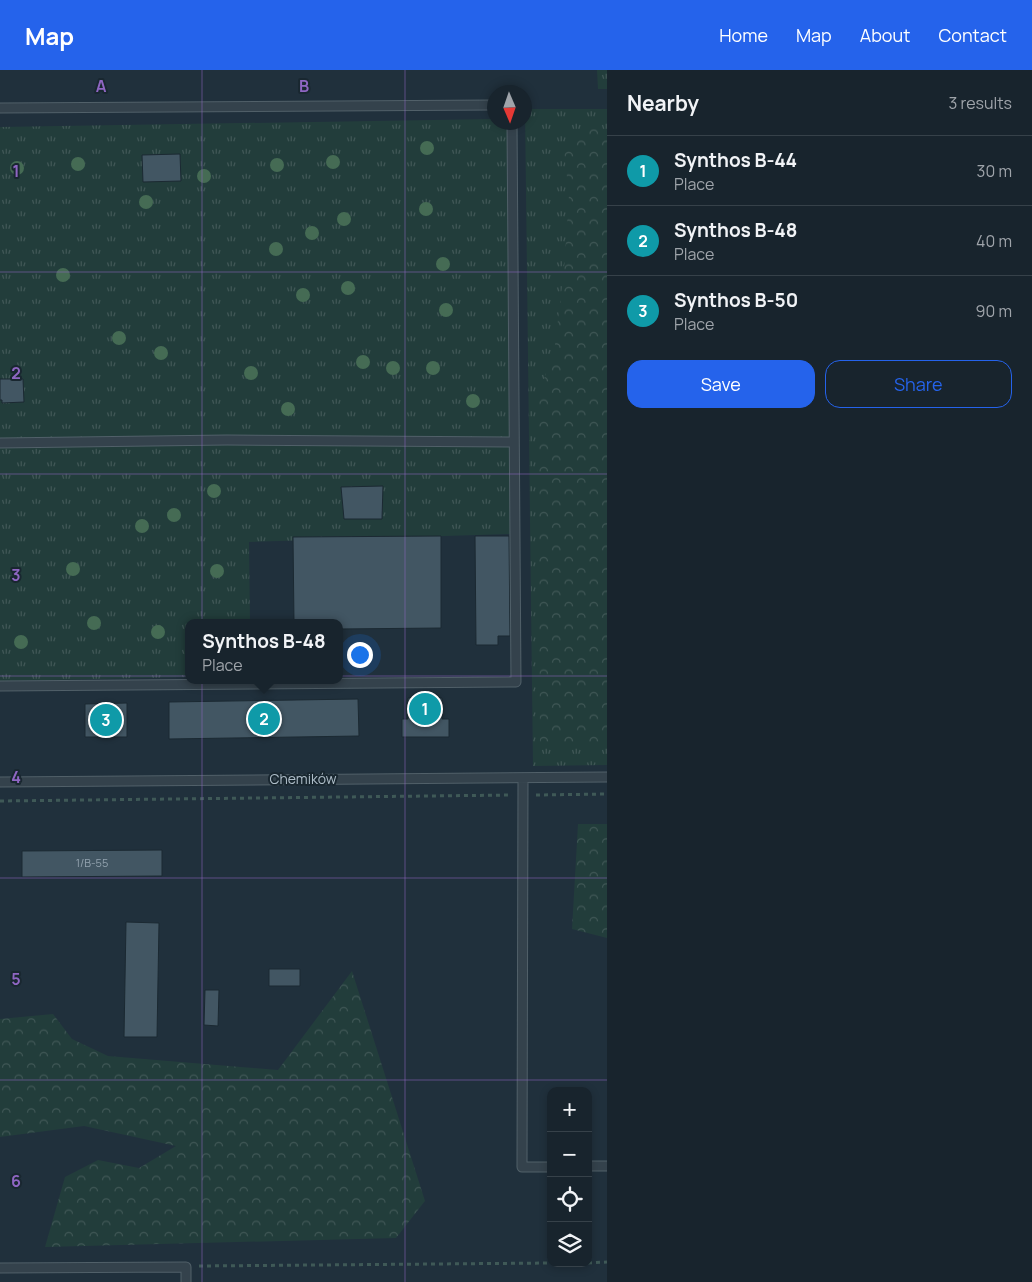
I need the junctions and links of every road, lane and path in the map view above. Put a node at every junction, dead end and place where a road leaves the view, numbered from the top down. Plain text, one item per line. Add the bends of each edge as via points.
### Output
1 (487, 105) edge
2 (0, 108) edge
3 (512, 130) edge
4 (514, 442) junction
5 (0, 443) edge
6 (343, 683) edge
7 (258, 684) edge
8 (0, 686) edge
9 (607, 777) edge
10 (523, 778) junction
11 (0, 782) edge
12 (607, 794) edge
13 (523, 795) junction
14 (0, 802) edge
15 (547, 1166) edge
16 (592, 1166) edge
17 (607, 1166) edge
18 (607, 1262) edge
19 (547, 1263) edge
20 (592, 1263) edge
21 (186, 1266) junction
22 (0, 1268) edge
23 (186, 1282) edge

1 - 2 lane
3 - 4 lane
4 - 5 lane via 227,440
4 - 6 lane via 516,682
7 - 8 lane
9 - 10 lane, Chemików
10 - 11 lane, Chemików
10 - 13 lane
12 - 13 path
13 - 14 path
13 - 15 lane via 522,1167
16 - 17 lane
18 - 20 path
19 - 21 path
21 - 22 lane
21 - 23 lane

